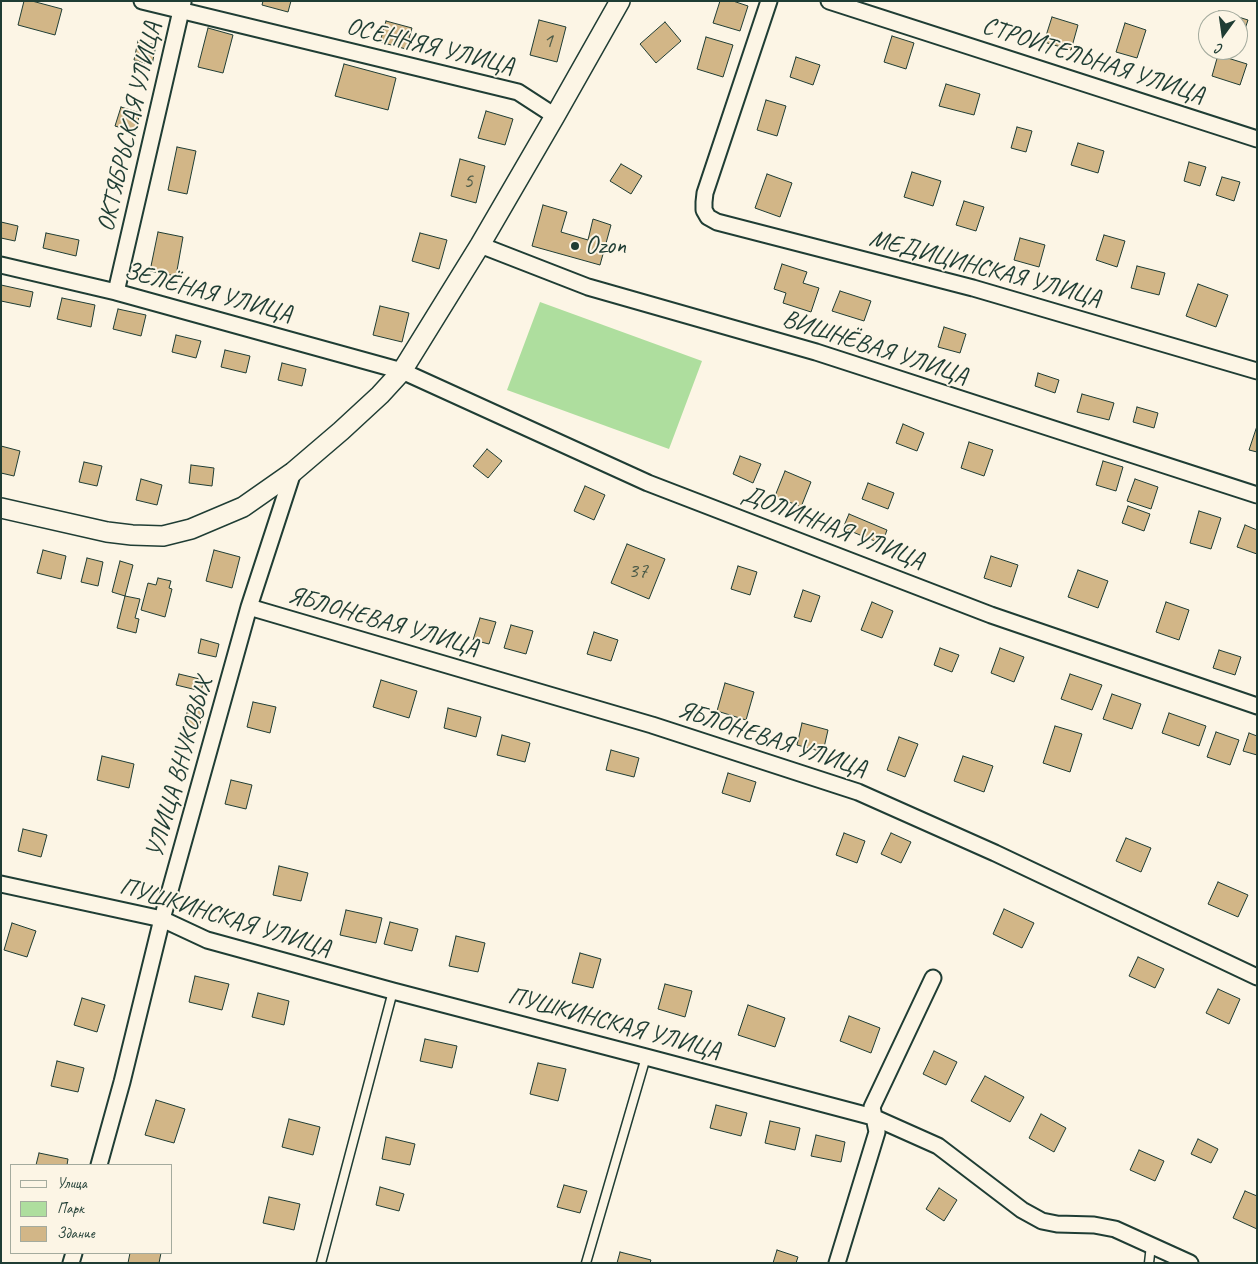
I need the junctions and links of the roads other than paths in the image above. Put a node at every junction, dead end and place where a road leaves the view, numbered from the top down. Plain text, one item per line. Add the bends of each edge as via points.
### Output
1 (142, 1) edge
2 (620, 1) edge
3 (769, 1) edge
4 (830, 1) edge
5 (182, 6) edge
6 (555, 116) junction
7 (1257, 139) edge
8 (480, 245) junction
9 (1, 265) edge
10 (116, 292) junction
11 (1257, 370) edge
12 (402, 371) junction
13 (292, 472) junction
14 (1257, 495) edge
15 (1, 508) edge
16 (249, 607) junction
17 (1257, 706) edge
18 (1, 884) edge
19 (162, 919) junction
20 (1257, 977) edge
21 (933, 978) dead end
22 (393, 991) junction
23 (646, 1057) junction
24 (873, 1117) junction
25 (99, 1164) edge
26 (1150, 1245) junction
27 (321, 1263) edge
28 (586, 1263) edge
29 (837, 1263) edge
30 (1149, 1263) edge
31 (1190, 1263) edge

1 - 5 street, ОСЕННЯЯ УЛИЦА
2 - 6 street
3 - 11 street, МЕДИЦИНСКАЯ УЛИЦА via 705,193 704,210 708,217 717,222 973,288
4 - 7 street, СТРОИТЕЛЬНАЯ УЛИЦА
5 - 6 street, ОСЕННЯЯ УЛИЦА via 518,92
5 - 10 street, ОКТЯБРЬСКАЯ УЛИЦА
6 - 8 street
8 - 12 street
8 - 14 street, ВИШНЁВАЯ УЛИЦА via 588,288 816,352
9 - 10 street, ЗЕЛЁНАЯ УЛИЦА
10 - 12 street, ЗЕЛЁНАЯ УЛИЦА
12 - 13 street via 342,431
12 - 17 street, ДОЛИННАЯ УЛИЦА via 648,483 991,615
13 - 15 street via 243,507 191,529 163,536 107,532
13 - 16 street, УЛИЦА ВНУКОВЫХ
16 - 19 street, УЛИЦА ВНУКОВЫХ
16 - 20 street, ЯБЛОНЕВАЯ УЛИЦА via 652,726 858,792
18 - 19 street, ПУШКИНСКАЯ УЛИЦА
19 - 22 street, ПУШКИНСКАЯ УЛИЦА via 207,940
19 - 25 street, УЛИЦА ВНУКОВЫХ
21 - 24 street via 872,1107
22 - 23 street, ПУШКИНСКАЯ УЛИЦА
22 - 27 lane
23 - 24 street, ПУШКИНСКАЯ УЛИЦА
23 - 28 lane
24 - 26 street, ПУШКИНСКАЯ УЛИЦА via 938,1146 1022,1210 1042,1221 1115,1229
24 - 29 street via 877,1132
26 - 30 lane
26 - 31 street, ПУШКИНСКАЯ УЛИЦА

